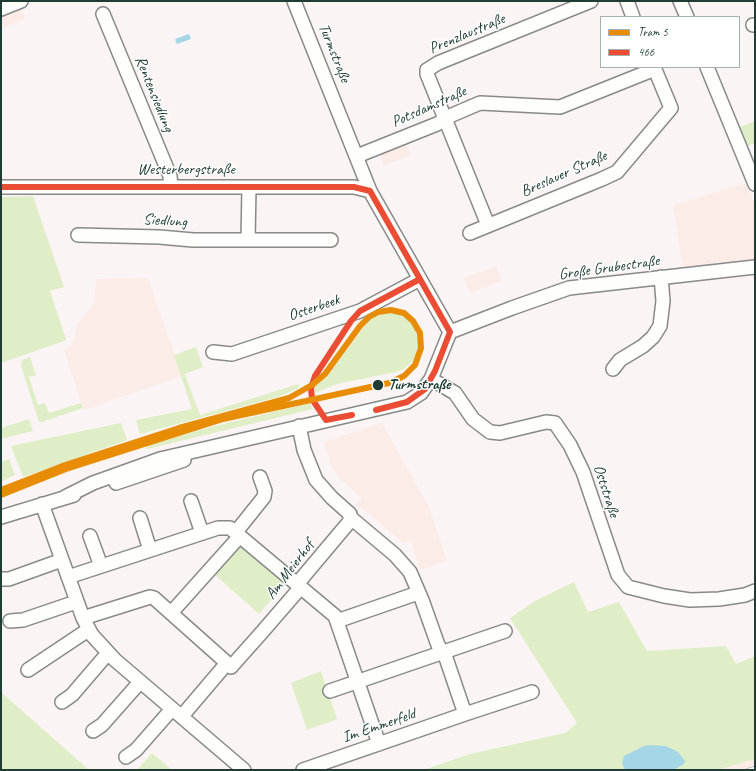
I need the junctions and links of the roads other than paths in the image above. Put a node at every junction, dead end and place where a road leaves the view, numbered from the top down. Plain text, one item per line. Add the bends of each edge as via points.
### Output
1 (21, 1) edge
2 (294, 1) edge
3 (591, 1) edge
4 (627, 1) edge
5 (680, 1) edge
6 (1, 9) edge
7 (103, 14) dead end
8 (633, 16) edge
9 (687, 16) edge
10 (654, 68) edge
11 (707, 68) edge
12 (445, 119) junction
13 (357, 156) junction
14 (755, 184) edge
15 (1, 187) edge
16 (171, 187) junction
17 (249, 187) junction
18 (370, 191) junction
19 (488, 225) junction
20 (470, 233) dead end
21 (78, 235) dead end
22 (248, 240) junction
23 (331, 240) dead end
24 (755, 267) edge
25 (661, 277) junction
26 (420, 279) junction
27 (450, 332) junction
28 (213, 352) dead end
29 (613, 369) dead end
30 (432, 379) junction
31 (299, 426) junction
32 (260, 477) dead end
33 (191, 501) dead end
34 (42, 504) junction
35 (1, 517) edge
36 (140, 518) dead end
37 (351, 518) junction
38 (202, 533) junction
39 (238, 534) junction
40 (90, 536) dead end
41 (150, 550) junction
42 (62, 560) junction
43 (101, 566) junction
44 (68, 577) junction
45 (1, 579) edge
46 (297, 584) junction
47 (755, 591) edge
48 (418, 593) junction
49 (76, 602) junction
50 (171, 613) junction
51 (10, 621) dead end
52 (337, 621) junction
53 (86, 624) junction
54 (505, 631) dead end
55 (442, 652) junction
56 (108, 653) junction
57 (227, 663) junction
58 (28, 670) dead end
59 (140, 682) junction
60 (357, 682) junction
61 (330, 691) dead end
62 (532, 692) dead end
63 (62, 702) dead end
64 (177, 713) junction
65 (466, 714) junction
66 (93, 731) dead end
67 (379, 744) junction
68 (126, 757) dead end
69 (244, 770) edge
70 (303, 770) edge

1 - 6 street
2 - 13 street, Turmstraße
3 - 12 street, Prenzlaustraße via 438,63 428,70 427,74
4 - 8 street
5 - 9 street
7 - 16 street, Rentensiedlung via 170,176
10 - 12 street, Potsdamstraße via 560,107 480,103
10 - 19 street, Breslauer Straße via 671,108 616,172
11 - 14 street
12 - 13 street, Potsdamstraße
12 - 19 street
13 - 18 street, Turmstraße
15 - 16 street, Westerbergstraße
16 - 17 street, Westerbergstraße
17 - 18 street, Westerbergstraße via 358,187
17 - 22 street
18 - 26 street, Turmstraße
19 - 20 street, Breslauer Straße
21 - 22 street, Siedlung
22 - 23 street, Siedlung
24 - 25 street, Große Grubestraße
25 - 27 street, Große Grubestraße via 569,288
25 - 29 street via 663,301 660,326 643,346 620,360
26 - 27 street, Turmstraße
26 - 28 street, Osterbeek via 360,311 232,354
27 - 30 street
30 - 31 street via 416,396 401,404
30 - 47 street, Oststraße via 455,393 473,419 490,432 500,433 546,422 554,423 570,445 583,472 616,569 628,587 690,600 719,599
31 - 34 street via 144,464
31 - 37 street via 304,450 316,480
32 - 39 street via 265,491 264,497
33 - 38 street
34 - 35 street
34 - 42 street
36 - 41 street
37 - 46 street, Am Meierhof
37 - 48 street via 402,561 410,572
38 - 39 street via 218,528 230,528
38 - 41 street
39 - 46 street
39 - 50 street
40 - 43 street
41 - 43 street
42 - 44 street
42 - 45 street via 9,579
43 - 44 street
44 - 49 street
46 - 52 street via 335,616
46 - 57 street, Am Meierhof via 301,587 231,667
48 - 52 street
48 - 55 street
49 - 51 street via 23,620
49 - 53 street
50 - 53 street via 150,597
50 - 57 street
52 - 60 street
53 - 56 street
53 - 58 street
54 - 55 street
55 - 60 street
55 - 65 street
56 - 59 street
56 - 63 street via 72,695
57 - 64 street, Am Meierhof
59 - 64 street
59 - 66 street via 102,725
60 - 61 street
60 - 67 street
62 - 65 street, Im Emmerfeld
64 - 68 street, Am Meierhof
64 - 69 street
65 - 67 street, Im Emmerfeld
67 - 70 street, Im Emmerfeld

